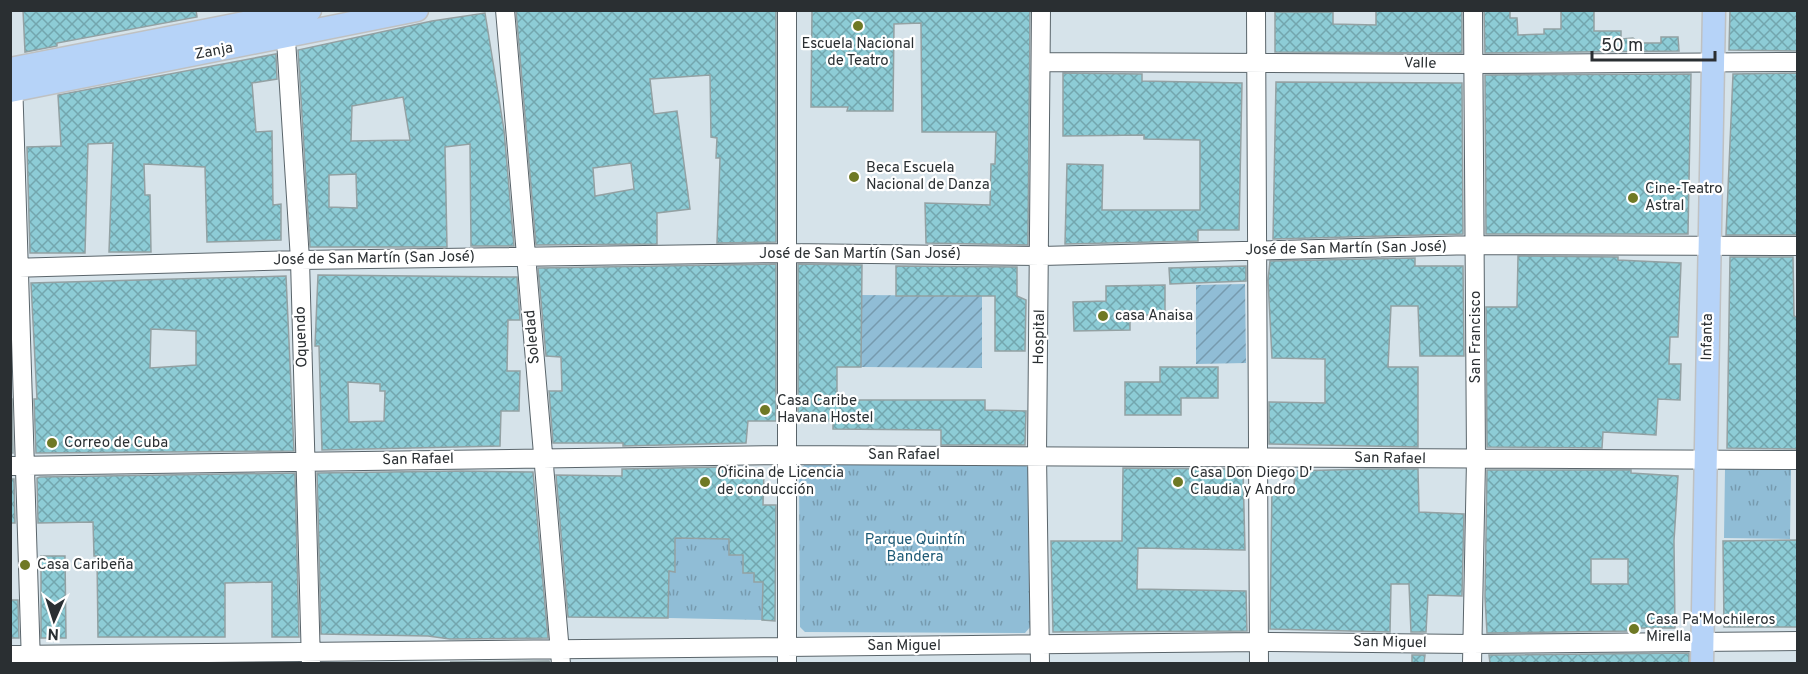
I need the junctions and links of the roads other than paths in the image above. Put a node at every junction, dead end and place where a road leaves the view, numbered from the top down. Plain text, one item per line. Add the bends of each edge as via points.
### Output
1 (310, 10) edge
2 (417, 10) edge
3 (505, 10) edge
4 (787, 10) edge
5 (1041, 10) edge
6 (1256, 10) edge
7 (1473, 10) edge
8 (1714, 10) edge
9 (284, 21) edge
10 (1255, 61) junction
11 (1713, 61) junction
12 (1042, 62) junction
13 (1797, 62) edge
14 (1472, 64) junction
15 (11, 77) edge
16 (1710, 244) junction
17 (1476, 246) junction
18 (1797, 246) edge
19 (1256, 251) junction
20 (788, 253) junction
21 (1041, 256) junction
22 (526, 257) junction
23 (300, 260) junction
24 (14, 268) edge
25 (787, 455) junction
26 (1037, 455) junction
27 (544, 458) junction
28 (1258, 458) junction
29 (1705, 459) junction
30 (1476, 460) junction
31 (1797, 460) edge
32 (305, 462) junction
33 (17, 466) edge
34 (1797, 641) edge
35 (1260, 642) junction
36 (1472, 644) junction
37 (1702, 652) edge
38 (787, 655) edge
39 (1040, 655) edge
40 (10, 656) edge
41 (561, 657) edge
42 (311, 659) edge
43 (31, 660) edge
44 (1259, 663) edge
45 (1472, 663) edge

1 - 9 main road, Zanja
2 - 9 main road, Zanja
3 - 22 street, Soledad
4 - 20 street
5 - 12 street, Hospital
6 - 10 street
7 - 14 street, San Francisco
8 - 11 main road, Infanta
9 - 15 main road, Zanja
9 - 23 street, Oquendo
10 - 12 street, Valle
10 - 14 street, Valle
10 - 19 street
11 - 13 street, Valle
11 - 14 street, Valle
11 - 16 main road, Infanta
12 - 21 street, Hospital
14 - 17 street, San Francisco
15 - 24 street
16 - 17 street, José de San Martín (San José)
16 - 18 street, José de San Martín (San José)
16 - 29 main road, Infanta
17 - 19 street, José de San Martín (San José)
17 - 30 street, San Francisco
19 - 21 street, José de San Martín (San José)
19 - 28 street
20 - 21 street, José de San Martín (San José)
20 - 22 street, José de San Martín (San José)
20 - 25 street
21 - 26 street, Hospital
22 - 23 street, José de San Martín (San José)
22 - 27 street, Soledad
23 - 24 street, José de San Martín (San José)
23 - 32 street, Oquendo
24 - 33 street
25 - 26 street, San Rafael
25 - 27 street, San Rafael
25 - 38 street
26 - 28 street, San Rafael
26 - 39 street, Hospital
27 - 32 street, San Rafael
27 - 41 street, Soledad
28 - 30 street, San Rafael
28 - 35 street
29 - 30 street, San Rafael
29 - 31 street, San Rafael
29 - 37 main road, Infanta
30 - 36 street, San Francisco
32 - 33 street, San Rafael
32 - 42 street, Oquendo
33 - 43 street
34 - 37 street, San Miguel
35 - 36 street, San Miguel
35 - 39 street, San Miguel
35 - 44 street
36 - 37 street, San Miguel
36 - 45 street, San Francisco
38 - 39 street, San Miguel
38 - 41 street, San Miguel
40 - 43 street, San Miguel
41 - 42 street, San Miguel
42 - 43 street, San Miguel

